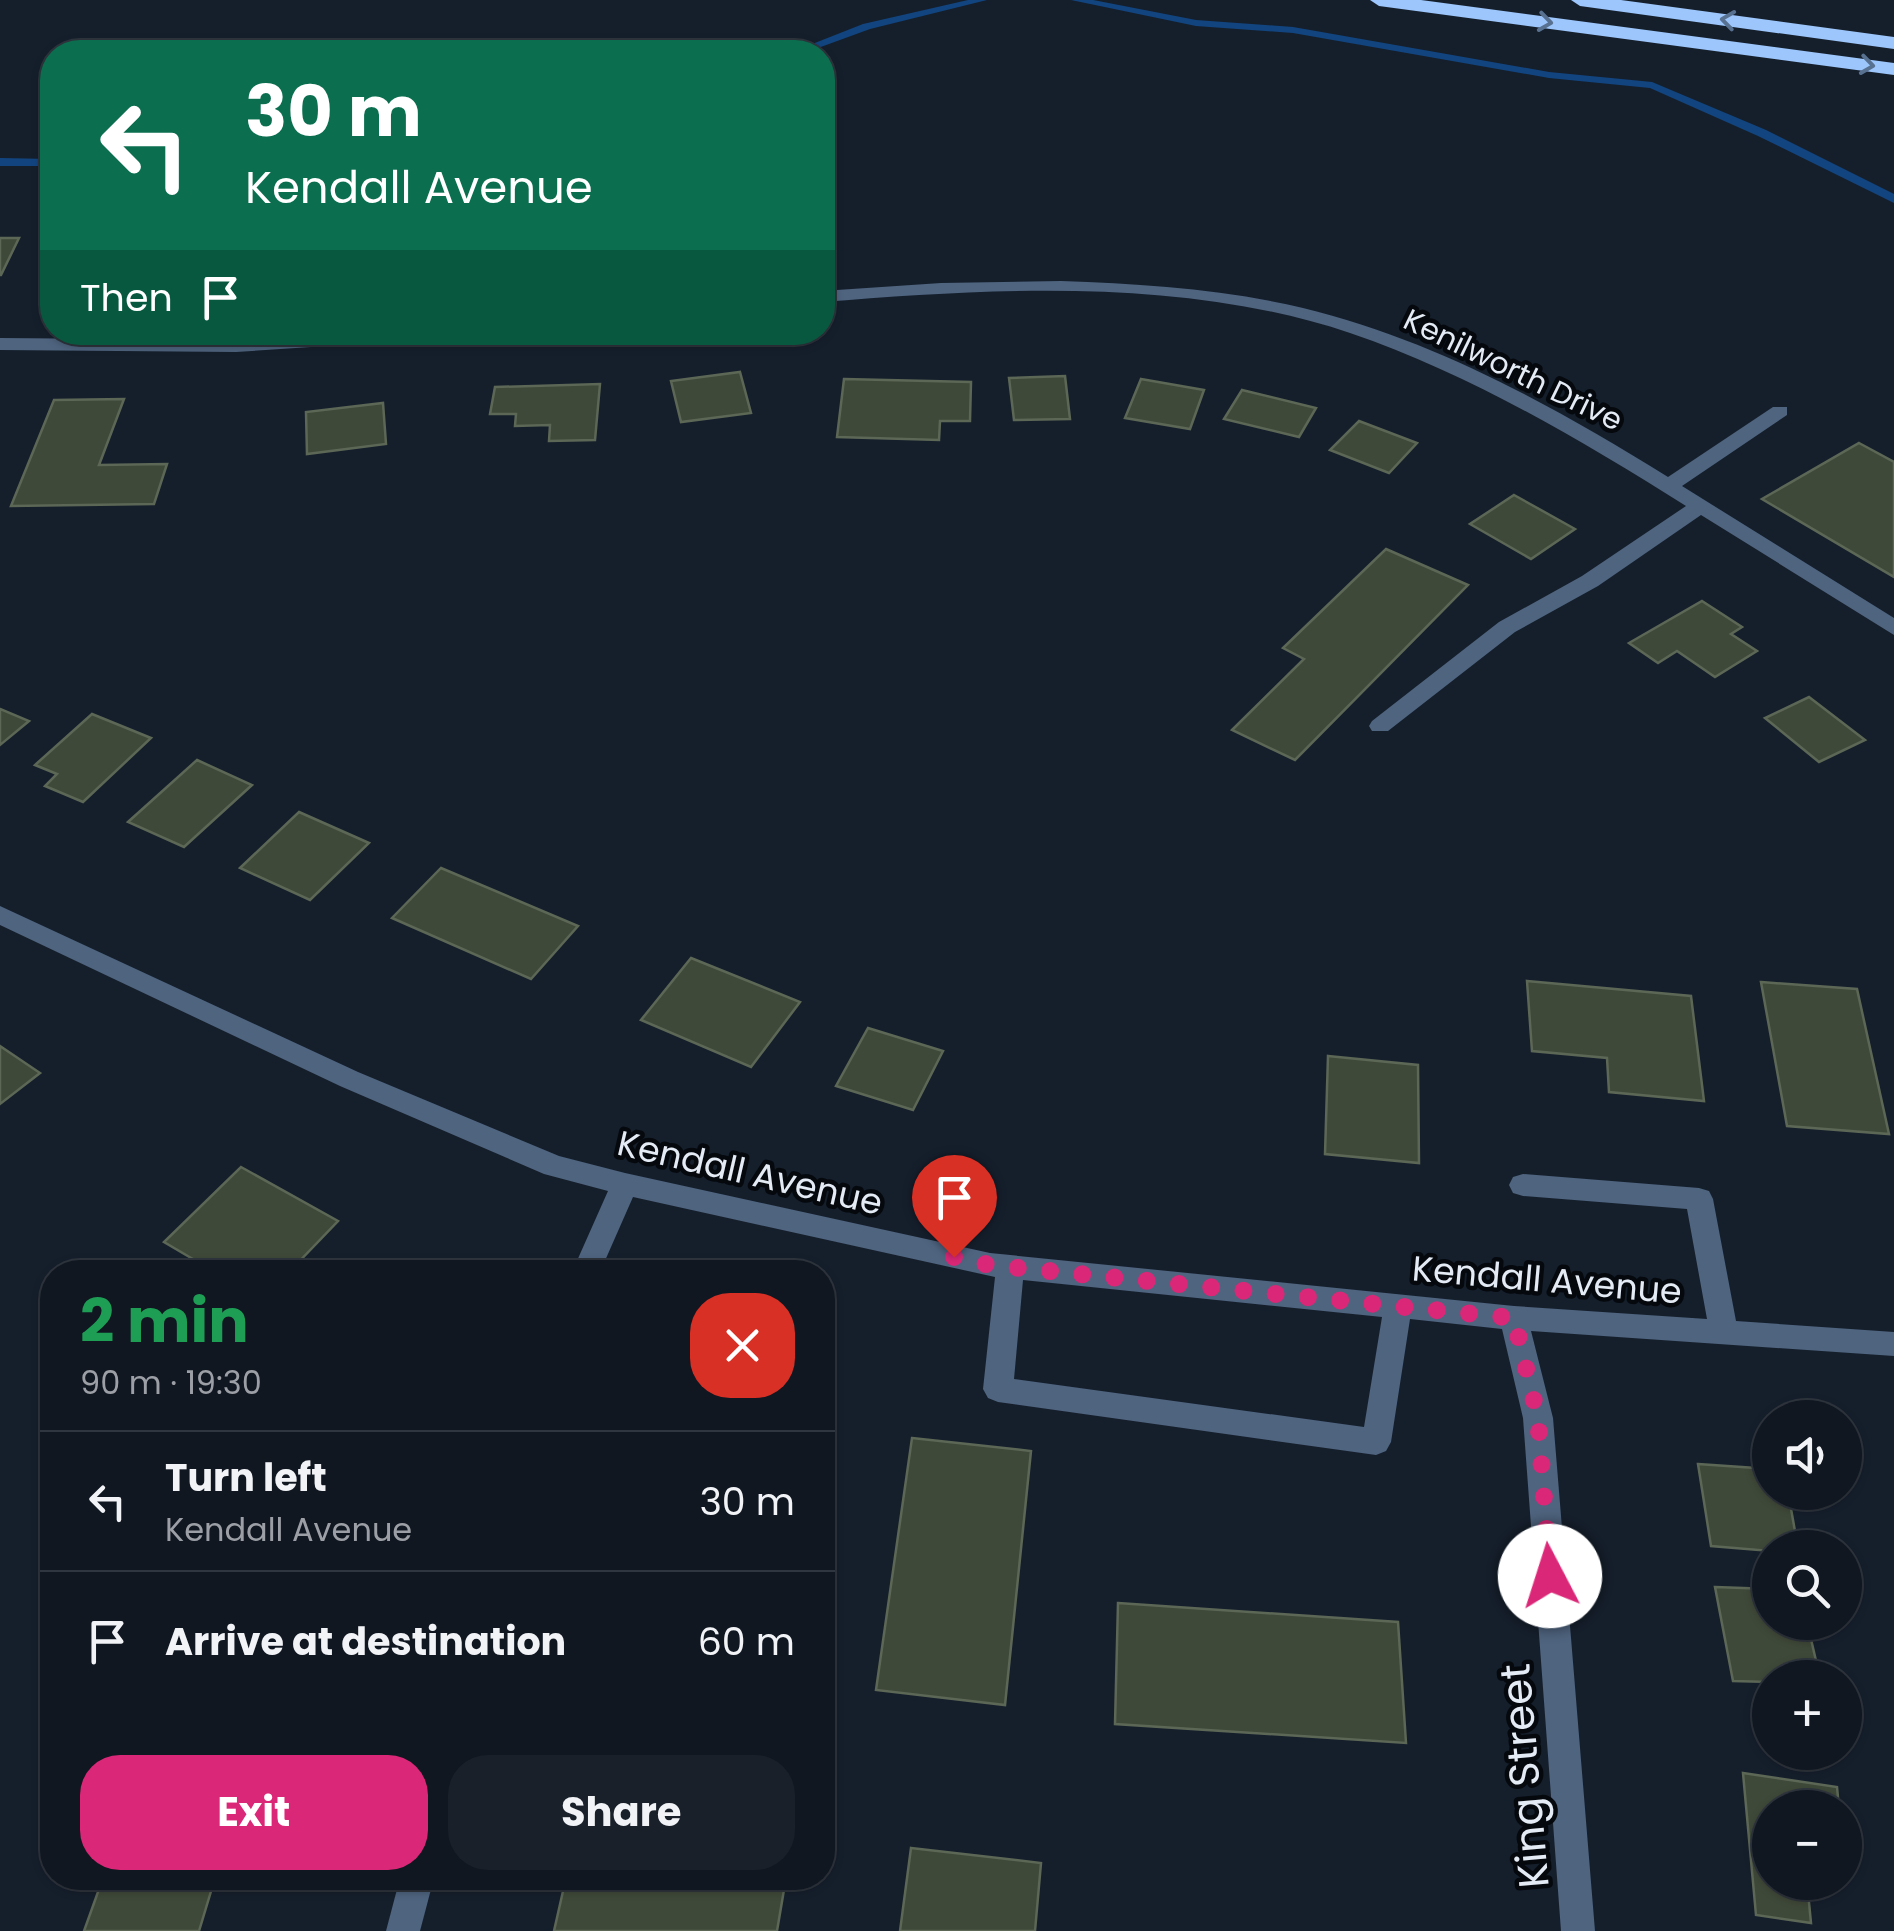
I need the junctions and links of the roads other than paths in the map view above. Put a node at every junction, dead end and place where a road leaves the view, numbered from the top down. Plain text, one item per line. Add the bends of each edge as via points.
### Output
1 (1379, 0) edge
2 (1580, 0) edge
3 (1894, 43) edge
4 (1894, 69) edge
5 (835, 295) edge
6 (40, 340) edge
7 (0, 344) edge
8 (210, 345) edge
9 (251, 345) edge
10 (1780, 410) dead end
11 (1668, 486) junction
12 (1700, 506) junction
13 (1894, 628) edge
14 (1380, 726) dead end
15 (0, 915) edge
16 (625, 1184) junction
17 (1522, 1185) dead end
18 (591, 1260) edge
19 (1010, 1267) junction
20 (1398, 1306) junction
21 (1514, 1318) junction
22 (1724, 1332) junction
23 (1894, 1344) edge
24 (414, 1890) edge
25 (403, 1931) edge
26 (1578, 1931) edge

1 -> 4 highway
3 -> 2 highway
5 - 11 street, Kenilworth Drive via 998,286 1095,289 1300,314 1389,341 1483,382
6 - 7 street
8 - 9 street
10 - 11 street
11 - 12 street, Kenilworth Drive
12 - 13 street, Kenilworth Drive
12 - 14 street via 1590,582 1507,627
15 - 16 street, Kendall Avenue via 349,1079 554,1166
16 - 18 street
16 - 19 street, Kendall Avenue
17 - 22 street via 1699,1198
19 - 20 street, Kendall Avenue
19 - 20 street via 998,1390 1376,1442
20 - 21 street, Kendall Avenue
21 - 22 street, Kendall Avenue
21 - 26 street, King Street via 1538,1418
22 - 23 street, Kendall Avenue
24 - 25 street

